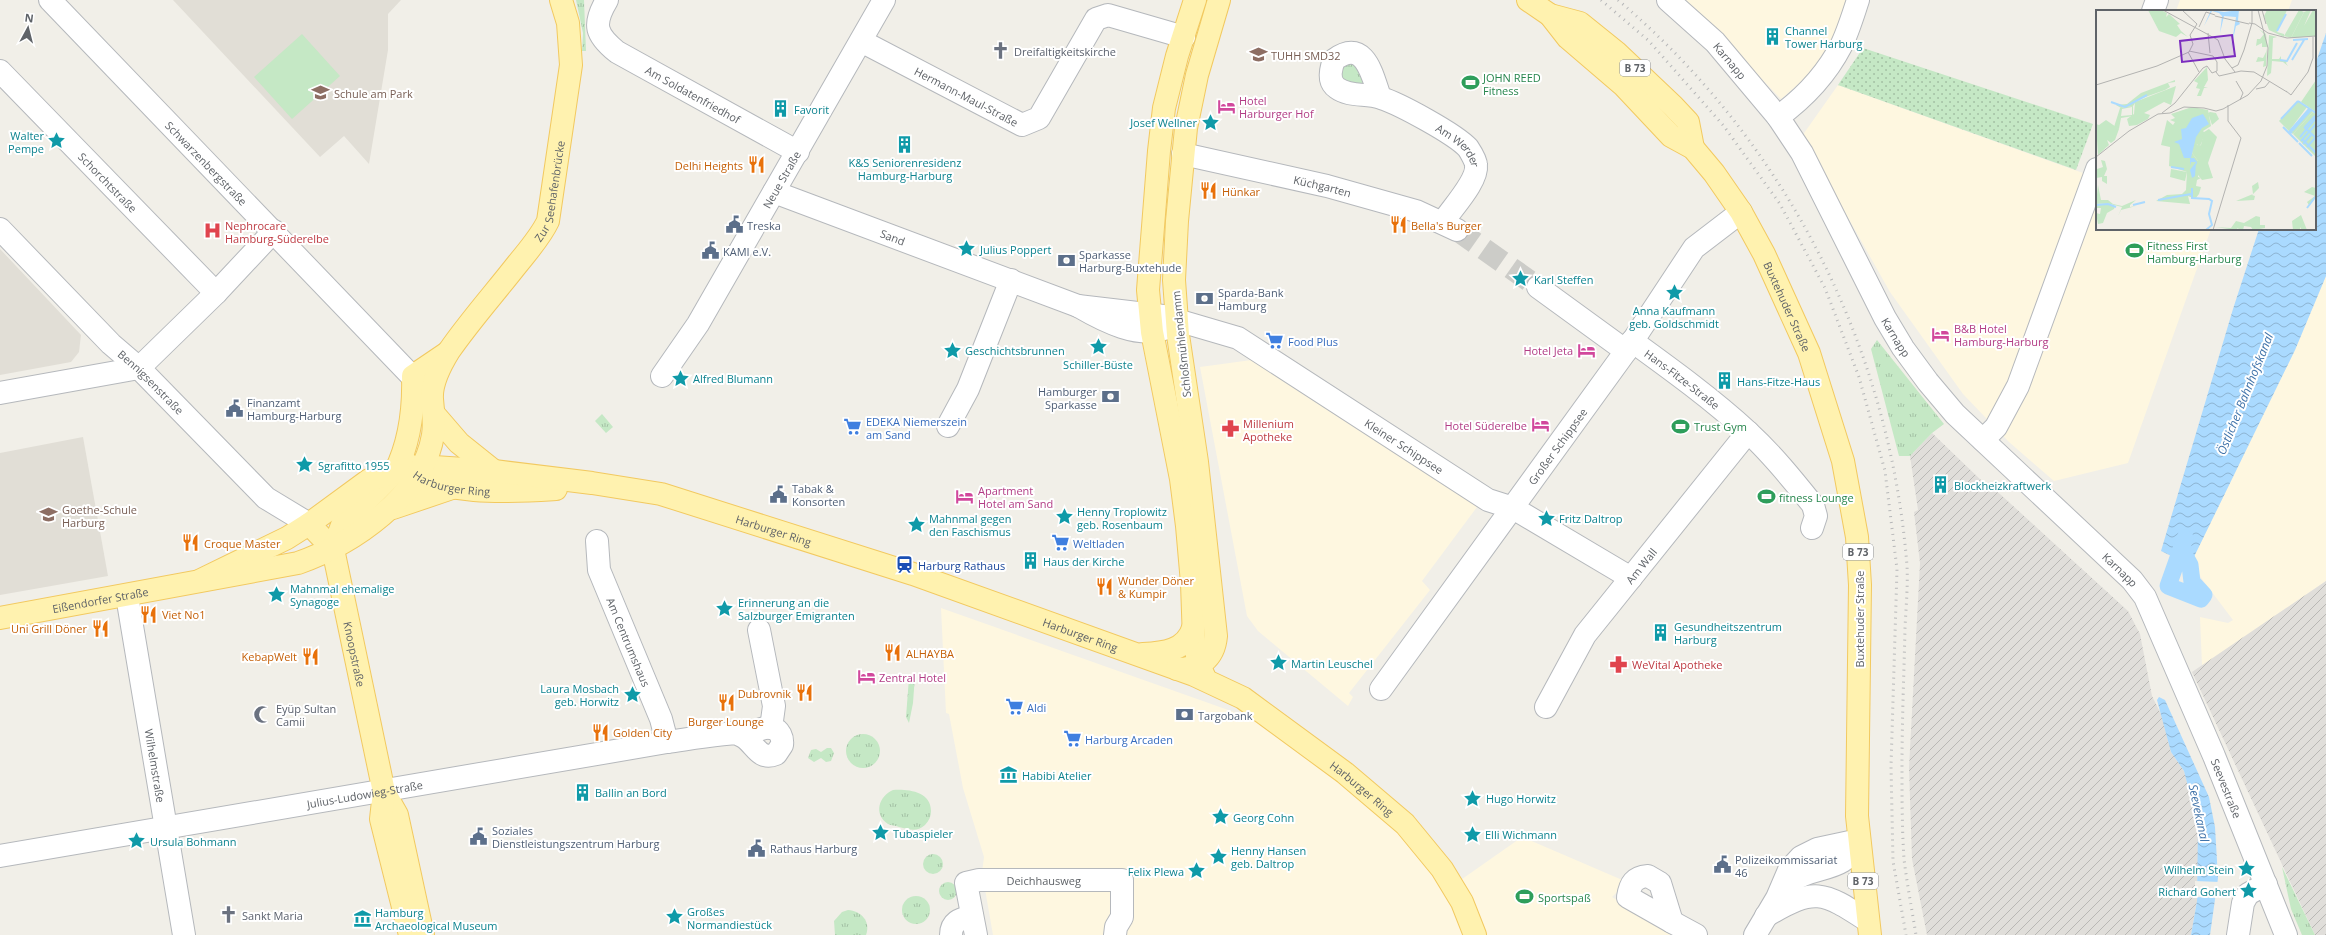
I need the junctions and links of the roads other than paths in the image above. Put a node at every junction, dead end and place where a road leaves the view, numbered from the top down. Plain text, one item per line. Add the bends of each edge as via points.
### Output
1 (50, 0) edge
2 (561, 0) edge
3 (607, 0) edge
4 (884, 0) edge
5 (1195, 0) edge
6 (1218, 0) edge
7 (1528, 0) edge
8 (1668, 0) edge
9 (1858, 0) edge
10 (2157, 0) edge
11 (2153, 10) edge
12 (1184, 37) junction
13 (861, 41) junction
14 (1206, 44) junction
15 (0, 71) edge
16 (1380, 97) dead end
17 (1778, 117) junction
18 (1159, 151) junction
19 (798, 152) junction
20 (1183, 154) junction
21 (2096, 172) edge
22 (774, 192) junction
23 (1741, 212) junction
24 (1450, 226) joint
25 (0, 229) edge
26 (274, 231) junction
27 (1011, 280) junction
28 (1538, 287) tunnel mouth
29 (216, 293) junction
30 (1176, 319) junction
31 (1151, 323) junction
32 (1629, 346) junction
33 (449, 351) junction
34 (138, 368) junction
35 (413, 376) junction
36 (662, 376) dead end
37 (0, 393) edge
38 (433, 406) junction
39 (948, 426) dead end
40 (1748, 432) junction
41 (1983, 440) junction
42 (409, 463) junction
43 (494, 471) junction
44 (592, 482) junction
45 (455, 487) junction
46 (1513, 508) junction
47 (386, 510) junction
48 (310, 524) junction
49 (1812, 528) dead end
50 (597, 541) dead end
51 (333, 549) junction
52 (1631, 578) junction
53 (201, 580) junction
54 (127, 596) junction
55 (0, 618) edge
56 (1193, 628) junction
57 (759, 630) dead end
58 (1215, 642) junction
59 (2165, 642) joint
60 (1137, 654) junction
61 (1203, 672) junction
62 (1381, 689) dead end
63 (1243, 698) junction
64 (1546, 707) dead end
65 (667, 742) junction
66 (384, 792) junction
67 (166, 828) junction
68 (1859, 840) junction
69 (0, 856) edge
70 (2266, 884) junction
71 (1772, 907) junction
72 (1672, 922) dead end
73 (974, 926) edge
74 (1869, 928) edge
75 (184, 935) edge
76 (410, 935) edge
77 (423, 935) edge
78 (951, 935) edge
79 (1115, 935) edge
80 (1474, 935) edge
81 (1696, 935) edge
82 (1755, 935) edge
83 (2238, 935) edge
84 (2286, 935) edge

1 - 26 street, Schwarzenbergstraße
2 - 33 main road, Zur Seehafenbrücke via 568,22 571,65 548,221 540,235
3 - 19 street, Am Soldatenfriedhof via 598,18 597,28 604,41 617,52
4 - 13 street, Neue Straße
5 - 12 main road, Schloßmühlendamm
6 - 14 main road, Schloßmühlendamm
7 - 23 main road, Buxtehuder Straße / B 73 via 1550,15 1568,38 1624,86 1671,136 1694,148
8 - 17 street, Karnapp via 1714,42
9 - 17 street via 1841,46 1818,81
10 - 11 street
12 - 13 street, Hermann-Maul-Straße via 1108,15 1096,19 1039,118 1022,125
12 - 14 main road
12 - 18 main road, Schloßmühlendamm via 1166,101
13 - 19 street, Neue Straße
14 - 20 main road, Schloßmühlendamm via 1190,106
15 - 29 street, Schorchtstraße
16 - 24 street, Am Werder via 1449,134 1468,148 1476,164 1473,180
17 - 41 street, Karnapp via 1802,153 1885,318 1903,348 1955,414
18 - 20 main road
18 - 31 main road, Schloßmühlendamm via 1148,278
19 - 22 street, Neue Straße
20 - 24 street, Küchgarten via 1327,186 1416,211
20 - 30 main road, Schloßmühlendamm via 1174,280
21 - 41 street via 2018,386 1996,427
22 - 27 street, Sand
22 - 36 street, Neue Straße via 694,331
23 - 32 street, Großer Schippsee via 1694,248
23 - 68 main road, Buxtehuder Straße / B 73 via 1806,343 1849,486 1859,560
25 - 34 street, Bennigsenstraße via 111,344
26 - 29 street
26 - 35 street, Schwarzenbergstraße
27 - 31 street, Sand via 1078,306
27 - 39 street via 968,389
28 - 32 street
29 - 34 street
30 - 31 street, Sand
30 - 46 street, Kleiner Schippsee via 1238,338 1488,500
30 - 58 main road, Schloßmühlendamm via 1202,500 1216,626
31 - 56 main road, Schloßmühlendamm via 1187,526
32 - 40 street, Hans-Fitze-Straße via 1690,384
32 - 46 street, Großer Schippsee
33 - 35 main road, Zur Seehafenbrücke
33 - 38 main road, Zur Seehafenbrücke via 436,379
34 - 37 street
34 - 48 street, Bennigsenstraße via 266,498
35 - 38 street, Schwarzenbergstraße
35 - 42 main road
38 - 42 main road via 432,437
38 - 43 main road via 460,443
40 - 49 street, Hans-Fitze-Straße via 1813,505 1816,516
40 - 52 street, Am Wall
41 - 59 street, Karnapp via 2132,580 2145,597
42 - 43 main road, Harburger Ring
42 - 45 main road, Harburger Ring via 441,486
42 - 47 main road via 403,496
42 - 48 main road, Harburger Ring via 369,480
42 - 51 main road via 342,525
43 - 44 main road, Harburger Ring
44 - 45 main road, Harburger Ring via 560,489
44 - 60 main road, Harburger Ring via 686,501 882,564
45 - 47 main road
46 - 52 street, Kleiner Schippsee
46 - 62 street, Großer Schippsee
47 - 51 main road
48 - 51 main road
48 - 53 main road, Eißendorfer Straße
50 - 65 street, Am Centrumshaus via 599,570 661,719
51 - 53 main road, Eißendorfer Straße via 298,563
51 - 66 main road, Knoopstraße
52 - 64 street, Am Wall via 1585,635
53 - 54 main road, Eißendorfer Straße
54 - 55 main road, Eißendorfer Straße
54 - 67 street, Wilhelmstraße
56 - 60 main road via 1187,640 1176,648 1159,653
56 - 61 main road, Schloßmühlendamm
57 - 65 street, Julius-Ludowieg-Straße via 774,706 771,728
58 - 61 main road, Schloßmühlendamm
58 - 63 main road, Schloßmühlendamm via 1223,671
59 - 70 street, Seevestraße
60 - 61 main road, Harburger Ring via 1177,669 1189,668
61 - 63 main road, Harburger Ring
63 - 80 main road, Harburger Ring via 1394,813 1442,869 1462,902
65 - 66 street, Julius-Ludowieg-Straße
66 - 67 street, Julius-Ludowieg-Straße
66 - 76 main road, Knoopstraße via 381,819
66 - 77 main road, Knoopstraße via 397,815
67 - 69 street, Julius-Ludowieg-Straße
67 - 75 street, Wilhelmstraße
68 - 71 street via 1853,851 1842,861 1830,868 1795,879
68 - 74 main road, Buxtehuder Straße / B 73
70 - 83 street via 2248,894 2243,903
70 - 84 street, Seevestraße
71 - 74 street via 1802,897 1818,895 1836,900
71 - 82 street
72 - 81 street
73 - 78 street via 958,920 951,929
73 - 79 street, Deichhausweg via 966,883 979,880 1122,880 1122,917

